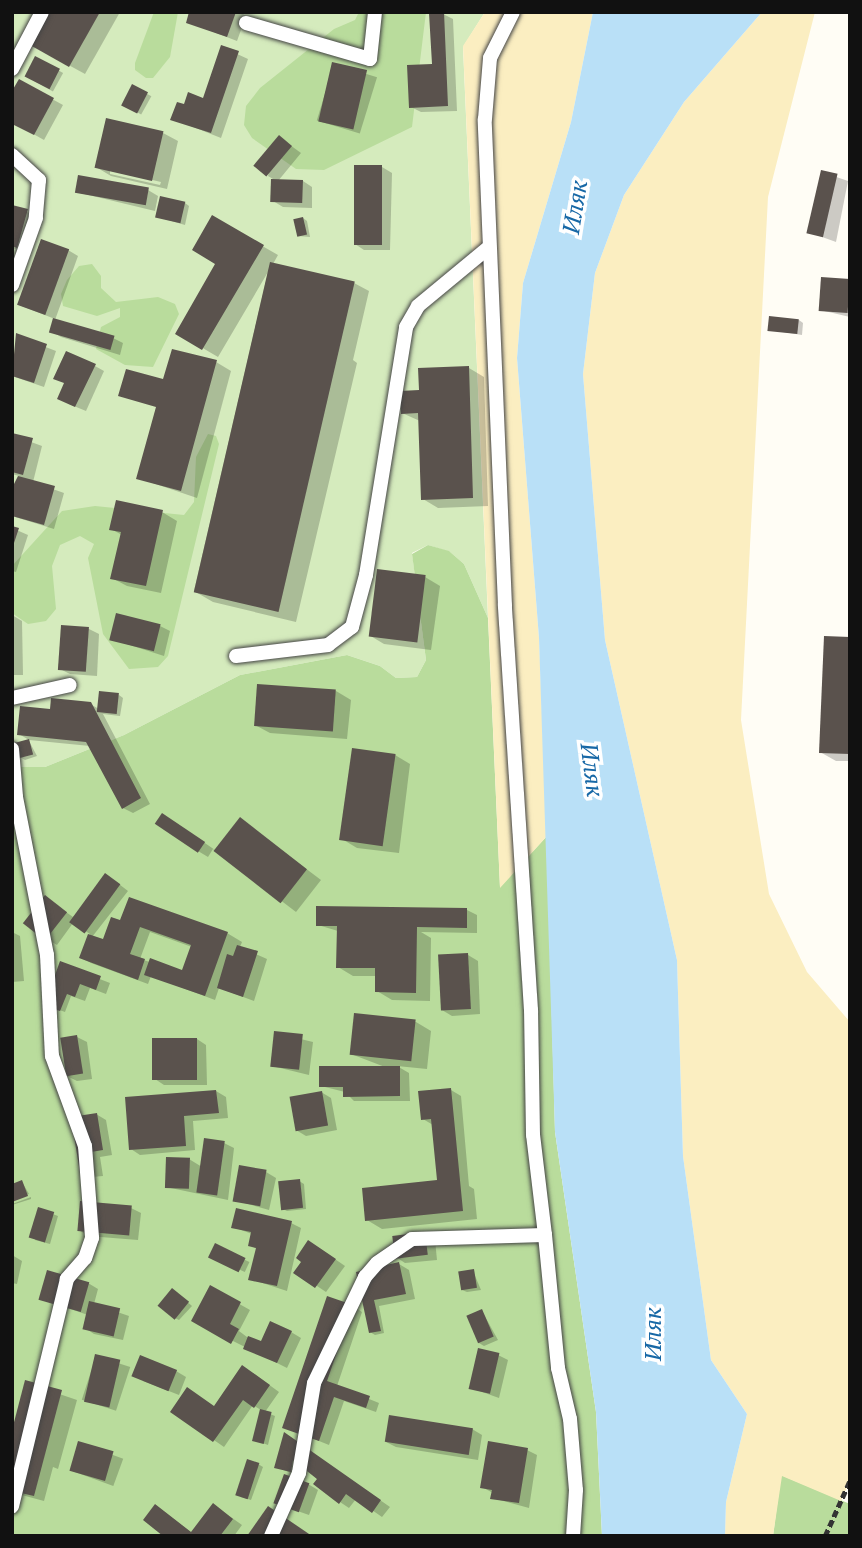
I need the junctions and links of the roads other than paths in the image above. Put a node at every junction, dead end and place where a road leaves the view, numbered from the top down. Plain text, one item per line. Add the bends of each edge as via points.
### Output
1 (42, 12) edge
2 (375, 12) edge
3 (513, 12) edge
4 (246, 23) dead end
5 (12, 69) edge
6 (12, 155) edge
7 (489, 247) junction
8 (12, 285) edge
9 (236, 656) dead end
10 (70, 685) dead end
11 (12, 698) edge
12 (12, 749) edge
13 (545, 1235) junction
14 (12, 1506) edge
15 (271, 1536) edge
16 (573, 1536) edge

1 - 5 lane
2 - 4 lane via 370,59
3 - 7 lane via 490,58 486,81
6 - 8 lane via 39,180 36,218
7 - 9 lane via 418,306 406,327 366,575 352,627 328,645
7 - 13 lane via 505,606 531,1010 533,1135
10 - 11 lane
12 - 14 lane via 16,797 47,955 52,1056 85,1146 92,1238 85,1258 67,1279
13 - 15 lane via 412,1239 377,1263 365,1277 314,1383 299,1473
13 - 16 lane via 558,1367 571,1430 576,1490

